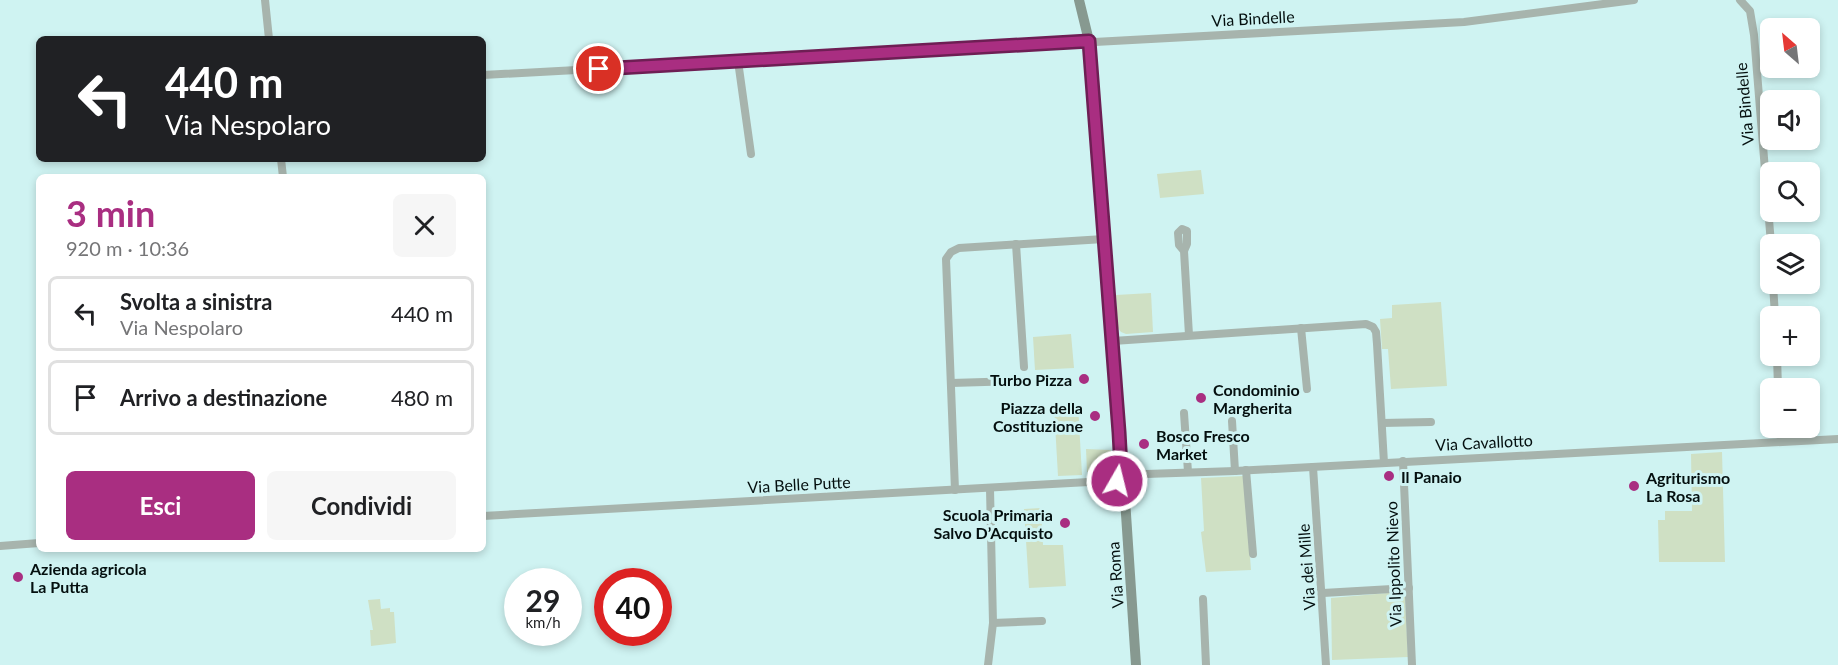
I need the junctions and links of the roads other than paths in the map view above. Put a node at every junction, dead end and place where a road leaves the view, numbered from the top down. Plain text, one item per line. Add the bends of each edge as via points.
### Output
1 (265, 0) edge
2 (1634, 0) edge
3 (1740, 0) edge
4 (1082, 2) edge
5 (269, 36) edge
6 (1089, 41) junction
7 (738, 61) junction
8 (486, 75) edge
9 (751, 154) dead end
10 (1770, 234) edge
11 (1104, 239) junction
12 (1016, 244) junction
13 (1184, 251) dead end
14 (1301, 328) junction
15 (1189, 335) junction
16 (1113, 341) junction
17 (1024, 367) dead end
18 (1021, 381) dead end
19 (951, 383) junction
20 (1306, 389) dead end
21 (1184, 413) dead end
22 (1232, 421) dead end
23 (1431, 422) dead end
24 (1382, 423) junction
25 (1781, 438) edge
26 (1838, 439) edge
27 (1781, 442) junction
28 (1402, 461) junction
29 (1384, 462) junction
30 (1313, 467) junction
31 (1246, 470) junction
32 (1235, 471) junction
33 (1188, 472) junction
34 (1123, 480) junction
35 (990, 489) junction
36 (955, 490) junction
37 (486, 516) edge
38 (36, 543) edge
39 (0, 546) edge
40 (1253, 554) dead end
41 (1409, 588) junction
42 (1323, 593) junction
43 (1203, 599) dead end
44 (1042, 621) dead end
45 (993, 623) junction
46 (988, 665) edge
47 (1137, 665) edge
48 (1206, 665) edge
49 (1326, 665) edge
50 (1412, 665) edge

1 - 5 street
2 - 6 street, Via Bindelle via 1464,22
3 - 10 street, Via Bindelle via 1749,11 1754,35
4 - 6 street
6 - 7 street, Via Bindelle
6 - 11 street
7 - 8 street, Via Bindelle
7 - 9 street
11 - 12 street
11 - 16 street
12 - 17 street
12 - 19 street via 958,248 946,259
13 - 15 street
14 - 15 street
14 - 20 street
14 - 24 street via 1366,324 1373,327
15 - 16 street
16 - 34 street via 1121,468 1128,470
18 - 19 street
19 - 36 street
21 - 33 street
22 - 32 street
23 - 24 street
24 - 29 street
25 - 27 street
26 - 27 street, Via Cavallotto
27 - 28 street, Via Cavallotto
28 - 29 street, Via Cavallotto
28 - 41 street, Via Ippolito Nievo
29 - 30 street, Via Cavallotto
30 - 31 street, Via Cavallotto
30 - 42 street, Via dei Mille
31 - 32 street, Via Cavallotto
31 - 40 street
32 - 33 street, Via Cavallotto
33 - 34 street, Via Cavallotto via 1146,474
34 - 35 street, Via Belle Putte
34 - 47 street, Via Roma
35 - 36 street, Via Belle Putte
35 - 45 street
36 - 37 street, Via Belle Putte
38 - 39 street
41 - 42 street
41 - 50 street, Via Ippolito Nievo
42 - 49 street, Via dei Mille
43 - 48 street
44 - 45 street
45 - 46 street

